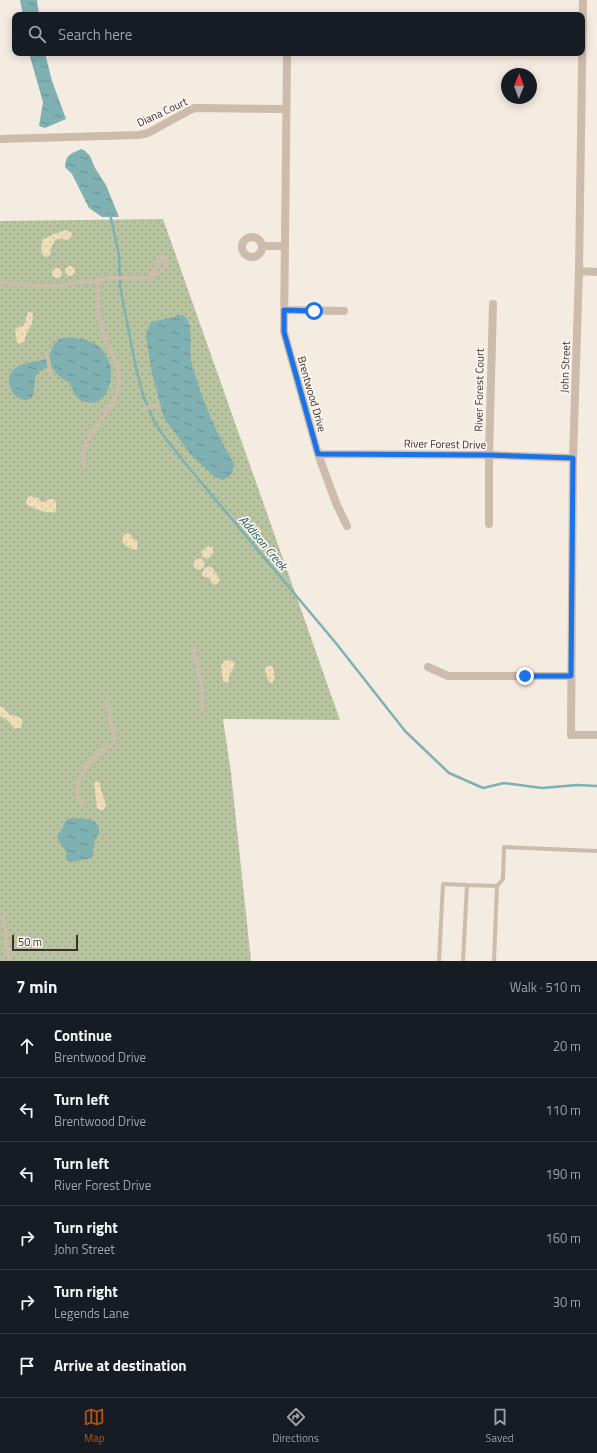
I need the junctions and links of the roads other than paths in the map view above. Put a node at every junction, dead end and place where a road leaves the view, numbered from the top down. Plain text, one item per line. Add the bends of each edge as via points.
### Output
1 (583, 0) edge
2 (583, 12) edge
3 (582, 56) edge
4 (287, 57) dead end
5 (286, 109) junction
6 (0, 139) edge
7 (262, 246) dead end
8 (284, 246) junction
9 (579, 271) junction
10 (597, 272) edge
11 (149, 277) junction
12 (97, 281) junction
13 (0, 283) edge
14 (492, 304) dead end
15 (284, 310) junction
16 (344, 311) dead end
17 (47, 354) dead end
18 (51, 375) dead end
19 (155, 405) dead end
20 (143, 409) dead end
21 (318, 454) junction
22 (489, 455) junction
23 (573, 458) junction
24 (84, 466) dead end
25 (488, 524) dead end
26 (347, 526) dead end
27 (193, 649) dead end
28 (428, 667) dead end
29 (571, 676) junction
30 (107, 700) dead end
31 (201, 712) dead end
32 (597, 735) edge
33 (82, 804) dead end
34 (597, 851) edge
35 (467, 885) junction
36 (497, 886) junction
37 (3, 916) dead end
38 (10, 961) edge
39 (439, 961) edge
40 (464, 961) edge
41 (494, 961) edge

1 - 2 street, John Street
3 - 9 street, John Street
4 - 5 street, Brentwood Drive
5 - 6 street, Diana Court via 195,108 148,133 139,135
5 - 8 street, Brentwood Drive
7 - 8 street
8 - 15 street, Brentwood Drive
9 - 10 street
9 - 23 street, John Street
11 - 11 lane via 162,271 167,263 166,259 159,258
11 - 12 lane
12 - 13 lane via 55,286
12 - 24 lane via 102,331 118,365 120,377 115,397 85,446
14 - 22 street, River Forest Court
15 - 16 street
15 - 21 street, Brentwood Drive via 284,332
17 - 18 lane
19 - 20 lane
21 - 22 street, River Forest Drive
21 - 26 street, Brentwood Drive
22 - 23 street, River Forest Drive
22 - 25 street, River Forest Court
23 - 29 street, John Street
27 - 31 lane via 199,673
28 - 29 street via 448,676
29 - 32 street, John Street via 571,735
30 - 33 lane via 115,741 86,767 76,792
34 - 36 lane via 504,847 503,879
35 - 36 lane
35 - 39 lane via 443,884
35 - 40 lane
36 - 41 lane
37 - 38 lane

